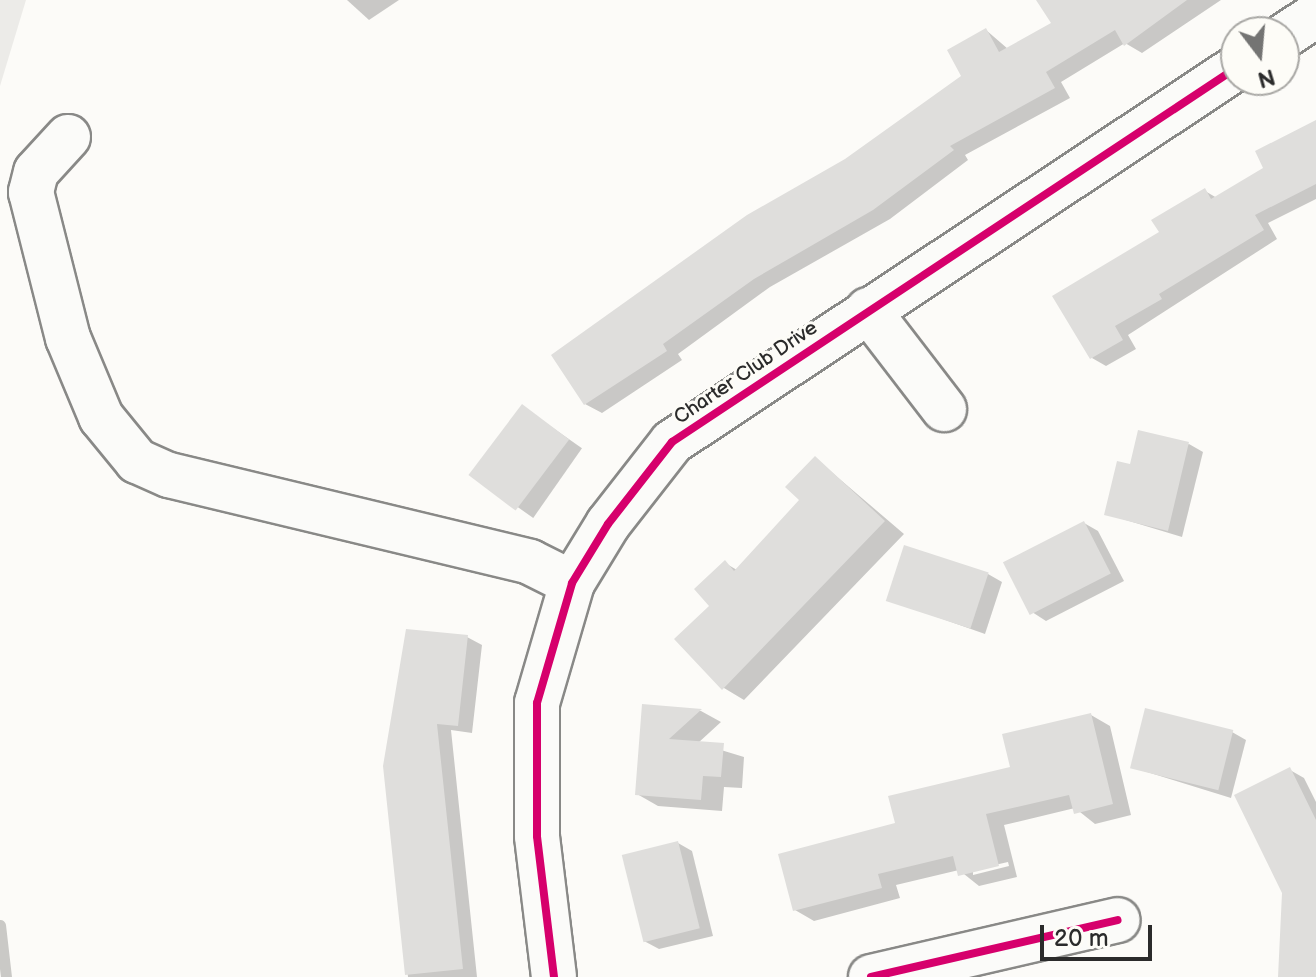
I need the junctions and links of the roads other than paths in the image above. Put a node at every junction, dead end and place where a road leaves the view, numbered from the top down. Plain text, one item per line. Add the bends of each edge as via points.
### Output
1 (1220, 79) edge
2 (68, 137) dead end
3 (868, 310) junction
4 (944, 409) dead end
5 (572, 583) junction
6 (1117, 920) dead end
7 (554, 977) edge
8 (871, 977) edge

1 - 3 street, Charter Club Drive
2 - 5 street via 36,172 31,192 68,338 101,417 137,461 169,475 530,562
3 - 4 street
3 - 5 street, Charter Club Drive via 672,442
5 - 7 street, Charter Club Drive via 537,703 537,836
6 - 8 street

